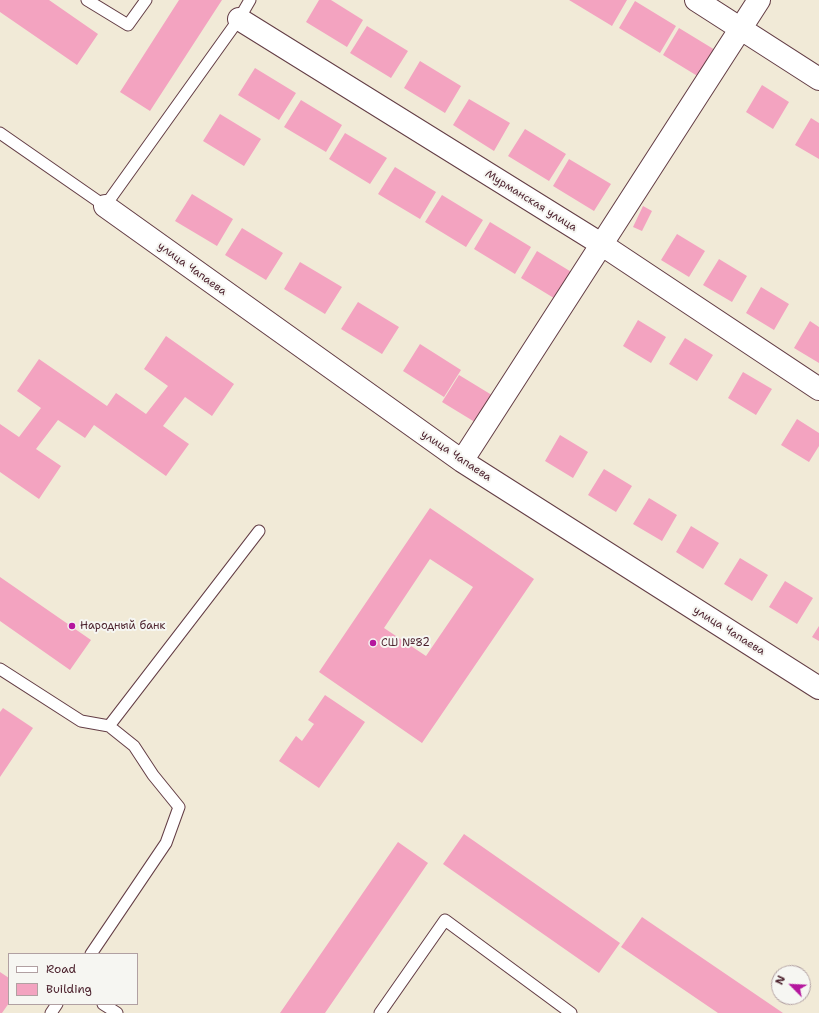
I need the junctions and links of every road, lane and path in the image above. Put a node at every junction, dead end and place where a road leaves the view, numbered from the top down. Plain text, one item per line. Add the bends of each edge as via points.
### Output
1 (87, 0) edge
2 (146, 0) edge
3 (250, 0) edge
4 (696, 0) edge
5 (759, 0) edge
6 (239, 19) junction
7 (740, 28) junction
8 (819, 79) edge
9 (0, 133) edge
10 (105, 206) junction
11 (601, 244) junction
12 (819, 389) edge
13 (462, 461) junction
14 (260, 531) dead end
15 (0, 669) edge
16 (819, 688) edge
17 (109, 726) junction
18 (93, 953) edge
19 (105, 1005) edge
20 (117, 1013) edge
21 (380, 1013) edge
22 (571, 1013) edge

1 - 2 lane via 128,25
3 - 6 lane
4 - 7 street
5 - 7 street
6 - 10 lane
6 - 11 street, Мурманская улица
7 - 8 street
7 - 11 street
9 - 10 lane
10 - 13 street, улица Чапаева
11 - 12 street, Мурманская улица
11 - 13 street
13 - 16 street, улица Чапаева
14 - 17 lane
15 - 17 lane via 81,721
17 - 18 lane via 134,746 179,807 166,843
19 - 20 lane
21 - 22 lane via 445,920

